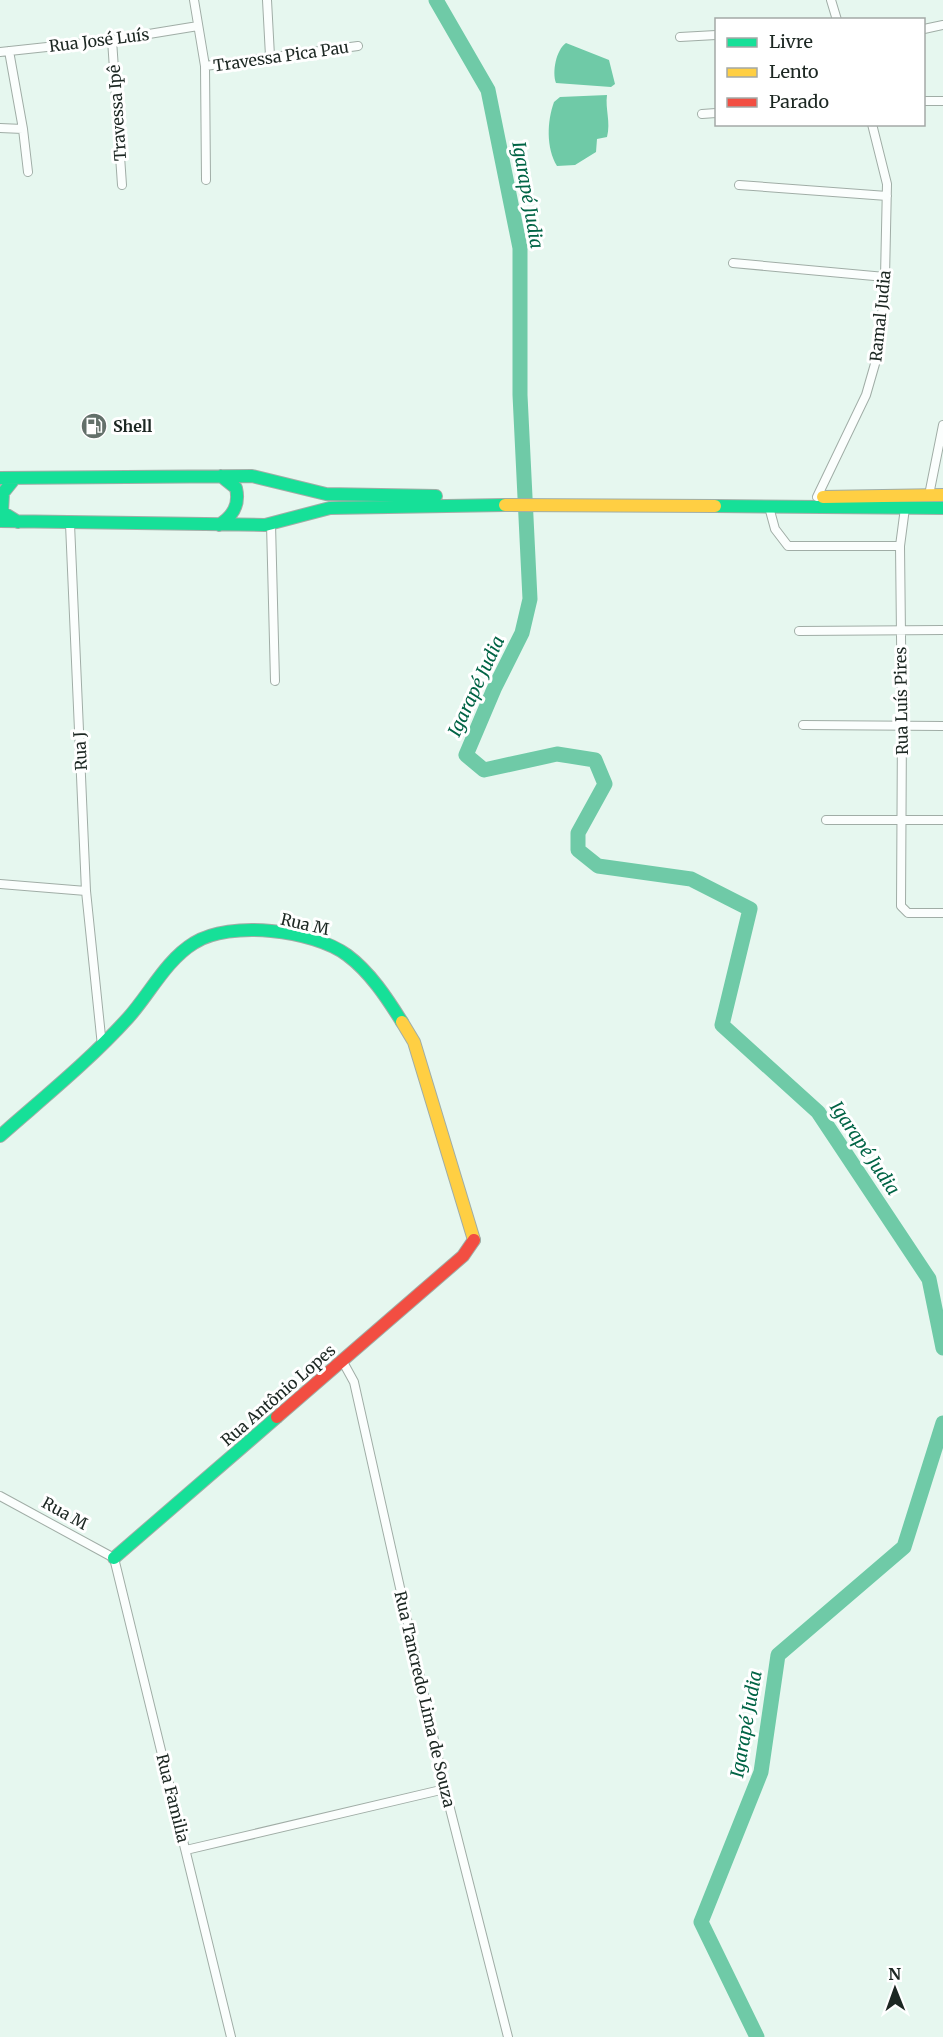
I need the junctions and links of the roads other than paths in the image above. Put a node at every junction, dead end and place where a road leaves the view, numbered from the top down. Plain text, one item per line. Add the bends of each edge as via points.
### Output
1 (194, 0) edge
2 (267, 0) edge
3 (831, 0) edge
4 (836, 18) edge
5 (943, 25) edge
6 (198, 26) junction
7 (925, 29) edge
8 (715, 35) edge
9 (680, 37) dead end
10 (112, 40) junction
11 (358, 46) dead end
12 (4, 52) edge
13 (270, 56) junction
14 (205, 66) junction
15 (925, 101) edge
16 (943, 101) edge
17 (702, 114) dead end
18 (715, 114) edge
19 (873, 126) edge
20 (0, 128) edge
21 (23, 129) junction
22 (28, 172) dead end
23 (206, 180) dead end
24 (122, 185) dead end
25 (740, 185) dead end
26 (887, 196) junction
27 (733, 264) dead end
28 (885, 277) junction
29 (943, 425) edge
30 (221, 476) junction
31 (0, 478) edge
32 (15, 478) junction
33 (929, 495) junction
34 (943, 495) edge
35 (817, 497) junction
36 (573, 500) junction
37 (452, 501) junction
38 (769, 507) junction
39 (905, 508) junction
40 (943, 508) edge
41 (0, 521) edge
42 (20, 523) junction
43 (70, 524) junction
44 (271, 524) junction
45 (219, 525) junction
46 (900, 546) junction
47 (900, 629) junction
48 (943, 630) edge
49 (799, 631) dead end
50 (275, 681) dead end
51 (803, 725) dead end
52 (903, 725) junction
53 (943, 726) edge
54 (902, 819) junction
55 (826, 820) dead end
56 (943, 820) edge
57 (0, 884) edge
58 (86, 891) junction
59 (943, 913) edge
60 (102, 1046) junction
61 (0, 1136) edge
62 (463, 1256) joint
63 (343, 1362) junction
64 (0, 1496) edge
65 (114, 1558) junction
66 (445, 1789) junction
67 (186, 1850) junction
68 (231, 2037) edge
69 (508, 2037) edge

1 - 6 street
2 - 13 street
3 - 4 street
5 - 7 street
6 - 10 street, Rua José Luís
6 - 14 street
8 - 9 street
10 - 12 street, Rua José Luís
10 - 24 street, Travessa Ipê
11 - 13 street, Travessa Pica Pau
12 - 21 street
13 - 14 street, Travessa Pica Pau
14 - 23 street
15 - 16 street
17 - 18 street
19 - 26 street, Ramal Judia via 885,170
20 - 21 street
21 - 22 street
25 - 26 street
26 - 28 street, Ramal Judia
27 - 28 street
28 - 35 street, Ramal Judia via 882,328 871,379
29 - 33 street
30 - 32 main road
30 - 37 main road via 268,479 326,494
30 - 45 main road via 236,488 238,503 233,514
31 - 32 main road
32 - 42 main road via 3,494 2,512
33 - 34 main road
33 - 35 main road
35 - 36 main road
36 - 37 main road
36 - 38 main road
37 - 44 main road via 330,508
38 - 39 main road
38 - 46 street via 775,529 788,546
39 - 40 main road
39 - 46 street, Rua Luís Pires
41 - 42 main road
42 - 43 main road
43 - 45 main road
43 - 58 street, Rua J
44 - 45 main road
44 - 50 street
46 - 47 street, Rua Luís Pires
47 - 48 street
47 - 49 street
47 - 52 street, Rua Luís Pires
51 - 52 street
52 - 53 street
52 - 54 street, Rua Luís Pires
54 - 55 street
54 - 56 street
54 - 59 street, Rua Luís Pires via 901,906 908,913
57 - 58 street
58 - 60 street, Rua J
60 - 61 main road, Rua M
60 - 62 main road, Rua M via 189,946 202,939 231,928 248,928 335,948 352,960 382,993 414,1042 475,1242
62 - 63 main road, Rua Antônio Lopes
63 - 65 main road, Rua Antônio Lopes
63 - 66 street, Rua Tancredo Lima de Souza via 354,1382
64 - 65 street, Rua M
65 - 67 street, Rua Familia
66 - 67 street
66 - 69 street, Rua Tancredo Lima de Souza
67 - 68 street, Rua Familia

